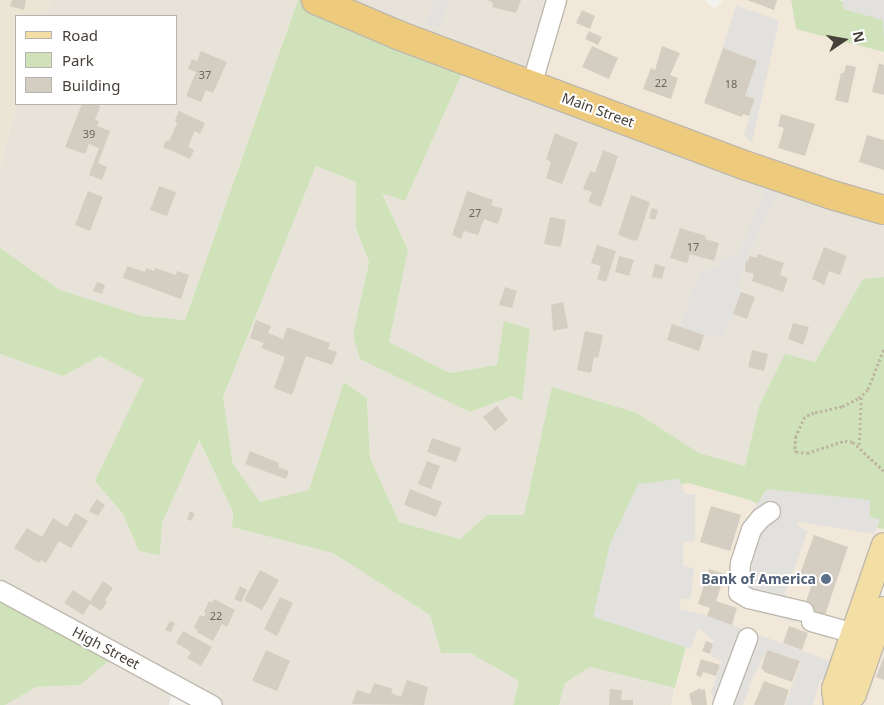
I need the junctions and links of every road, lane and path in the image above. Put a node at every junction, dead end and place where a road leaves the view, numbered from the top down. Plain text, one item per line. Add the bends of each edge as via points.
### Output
1 (556, 0) edge
2 (330, 3) edge
3 (531, 85) junction
4 (880, 212) edge
5 (884, 350) edge
6 (861, 397) junction
7 (859, 445) junction
8 (884, 471) edge
9 (770, 511) dead end
10 (884, 545) edge
11 (0, 590) edge
12 (884, 609) edge
13 (854, 633) junction
14 (746, 638) dead end
15 (212, 705) edge
16 (722, 705) edge
17 (836, 705) edge
18 (844, 705) edge

1 - 3 street
2 - 3 highway, Main Street
3 - 4 highway, Main Street
5 - 6 path via 868,390
6 - 7 path
6 - 7 path via 842,407 805,417 796,436 795,450 808,453 845,441
7 - 8 path
9 - 13 street via 751,529 740,562 738,592
10 - 13 main road
11 - 15 street, High Street
12 - 18 main road via 854,694
13 - 17 main road via 834,689
14 - 16 street

